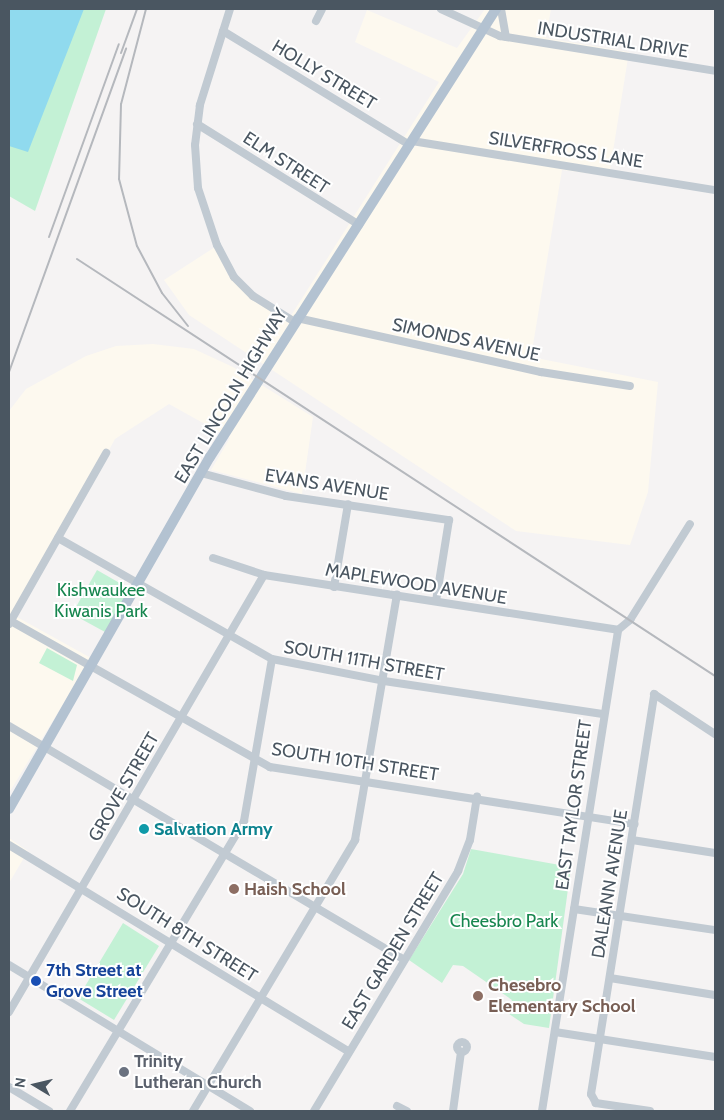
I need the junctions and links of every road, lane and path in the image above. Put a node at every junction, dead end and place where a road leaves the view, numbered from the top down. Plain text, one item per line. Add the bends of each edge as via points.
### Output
1 (230, 9) edge
2 (322, 9) edge
3 (442, 9) edge
4 (496, 9) edge
5 (501, 9) edge
6 (316, 21) dead end
7 (485, 28) junction
8 (223, 31) junction
9 (506, 38) junction
10 (715, 71) edge
11 (197, 124) junction
12 (411, 143) junction
13 (715, 190) edge
14 (359, 225) junction
15 (296, 320) junction
16 (630, 386) dead end
17 (106, 452) dead end
18 (201, 473) junction
19 (348, 504) junction
20 (690, 524) dead end
21 (58, 538) junction
22 (213, 558) dead end
23 (264, 575) junction
24 (139, 583) junction
25 (334, 587) junction
26 (397, 595) junction
27 (436, 601) junction
28 (10, 622) edge
29 (618, 630) junction
30 (230, 635) junction
31 (272, 659) junction
32 (94, 666) junction
33 (384, 682) junction
34 (603, 714) junction
35 (183, 717) junction
36 (9, 726) edge
37 (715, 734) edge
38 (45, 746) junction
39 (256, 759) junction
40 (366, 781) junction
41 (476, 798) junction
42 (133, 801) junction
43 (9, 809) edge
44 (587, 816) junction
45 (635, 824) junction
46 (632, 840) junction
47 (9, 845) edge
48 (224, 852) junction
49 (715, 853) edge
50 (82, 888) junction
51 (315, 908) junction
52 (574, 909) junction
53 (620, 915) junction
54 (715, 930) edge
55 (170, 942) junction
56 (404, 960) junction
57 (9, 965) edge
58 (29, 978) junction
59 (610, 978) junction
60 (715, 995) edge
61 (260, 998) junction
62 (9, 1012) edge
63 (116, 1030) junction
64 (555, 1032) junction
65 (600, 1040) junction
66 (350, 1052) junction
67 (461, 1052) dead end
68 (715, 1057) edge
69 (9, 1087) edge
70 (208, 1087) junction
71 (397, 1106) dead end
72 (624, 1109) edge
73 (49, 1111) edge
74 (70, 1111) edge
75 (193, 1111) edge
76 (250, 1111) edge
77 (314, 1111) edge
78 (407, 1111) edge
79 (453, 1111) edge
80 (542, 1111) edge
81 (650, 1111) edge

1 - 8 street
2 - 6 street
3 - 7 street, INDUSTRIAL DRIVE
4 - 7 main road, EAST LINCOLN HIGHWAY
5 - 9 street
7 - 9 street, INDUSTRIAL DRIVE
7 - 12 main road, EAST LINCOLN HIGHWAY
8 - 11 street
8 - 12 street, HOLLY STREET
9 - 10 street, INDUSTRIAL DRIVE
11 - 14 street, ELM STREET
11 - 15 street via 198,188 225,262 246,290
12 - 13 street, SILVERFROSS LANE
12 - 14 main road, EAST LINCOLN HIGHWAY
14 - 15 main road, EAST LINCOLN HIGHWAY
15 - 16 street, SIMONDS AVENUE via 541,372
15 - 18 main road, EAST LINCOLN HIGHWAY
17 - 21 street
18 - 19 street, EVANS AVENUE via 286,496
18 - 24 main road, EAST LINCOLN HIGHWAY
19 - 25 street
19 - 27 street, EVANS AVENUE via 449,520
20 - 29 street via 630,620
21 - 24 street, SOUTH 11TH STREET
21 - 28 street
22 - 23 street, MAPLEWOOD AVENUE
23 - 25 street, MAPLEWOOD AVENUE
23 - 30 street, GROVE STREET
24 - 30 street, SOUTH 11TH STREET
24 - 32 main road, EAST LINCOLN HIGHWAY
25 - 26 street, MAPLEWOOD AVENUE
26 - 27 street, MAPLEWOOD AVENUE
26 - 33 street
27 - 29 street, MAPLEWOOD AVENUE
28 - 32 street, SOUTH 10TH STREET
29 - 34 street, EAST TAYLOR STREET
30 - 31 street, SOUTH 11TH STREET
30 - 35 street, GROVE STREET
31 - 33 street, SOUTH 11TH STREET
31 - 39 street
32 - 35 street, SOUTH 10TH STREET
32 - 38 main road, EAST LINCOLN HIGHWAY
33 - 34 street, SOUTH 11TH STREET
33 - 40 street
34 - 44 street, EAST TAYLOR STREET
35 - 39 street, SOUTH 10TH STREET
35 - 42 street, GROVE STREET
36 - 38 street
37 - 45 street, DALEANN AVENUE via 654,694
38 - 42 street
38 - 43 main road, EAST LINCOLN HIGHWAY
39 - 40 street, SOUTH 10TH STREET via 270,767
39 - 48 street via 246,815
40 - 41 street, SOUTH 10TH STREET
40 - 51 street via 355,840
41 - 44 street, SOUTH 10TH STREET
41 - 56 street, EAST GARDEN STREET via 466,855
42 - 48 street
42 - 50 street, GROVE STREET
44 - 45 street, SOUTH 10TH STREET
44 - 52 street, EAST TAYLOR STREET
45 - 46 street, DALEANN AVENUE
46 - 49 street
46 - 53 street, DALEANN AVENUE
47 - 50 street, SOUTH 8TH STREET
48 - 51 street
48 - 55 street
50 - 55 street, SOUTH 8TH STREET
50 - 58 street, GROVE STREET
51 - 56 street
51 - 61 street
52 - 53 street
52 - 64 street, EAST TAYLOR STREET
53 - 54 street
53 - 59 street, DALEANN AVENUE
55 - 61 street, SOUTH 8TH STREET
55 - 63 street
56 - 66 street, EAST GARDEN STREET
57 - 58 street
58 - 62 street, GROVE STREET
58 - 63 street
59 - 60 street
59 - 65 street, DALEANN AVENUE
61 - 66 street, SOUTH 8TH STREET
61 - 70 street
63 - 70 street
63 - 74 street
64 - 65 street
64 - 80 street, EAST TAYLOR STREET
65 - 68 street
65 - 72 street, DALEANN AVENUE via 592,1094 599,1103
66 - 77 street, EAST GARDEN STREET
67 - 79 street
69 - 73 street
70 - 75 street
70 - 76 street
71 - 78 street
72 - 81 street

